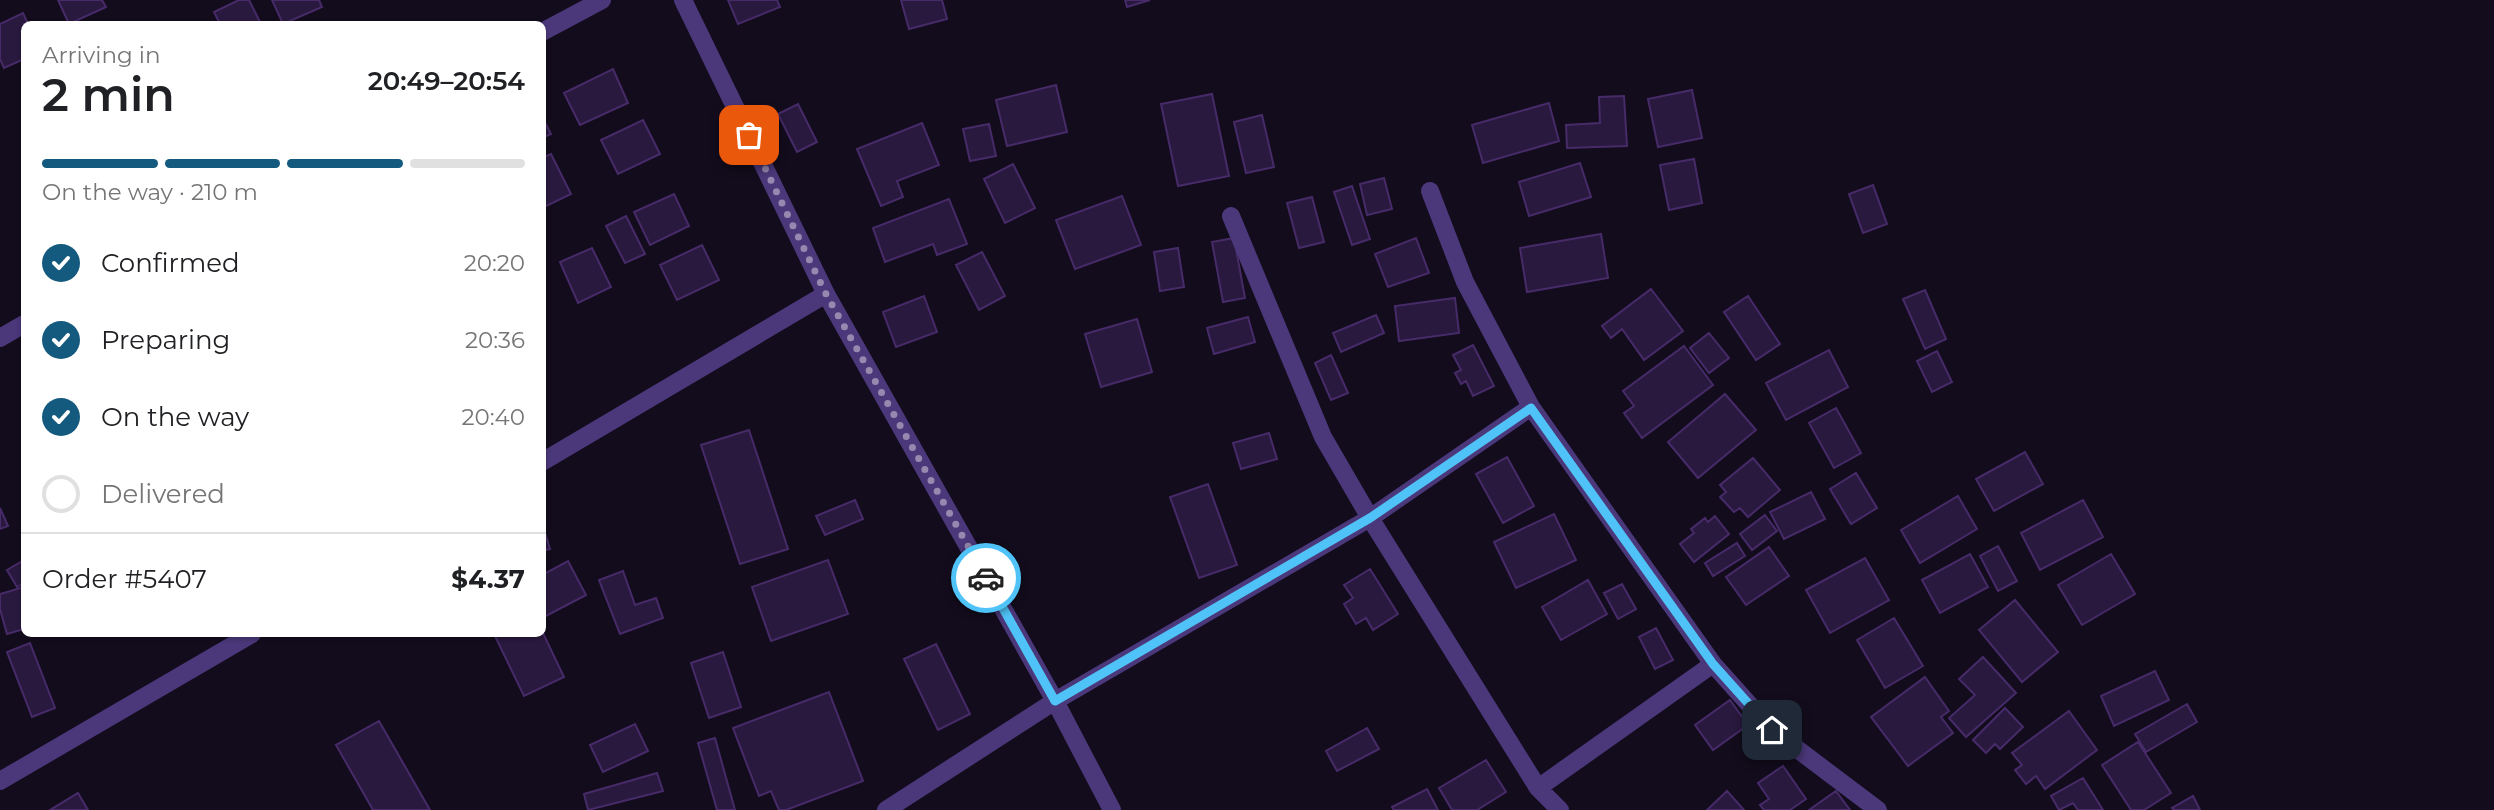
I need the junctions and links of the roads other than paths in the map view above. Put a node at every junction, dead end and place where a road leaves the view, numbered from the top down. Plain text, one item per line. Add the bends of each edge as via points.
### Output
1 (602, 0) edge
2 (683, 0) edge
3 (546, 31) edge
4 (1430, 191) dead end
5 (1231, 216) dead end
6 (826, 294) junction
7 (21, 326) edge
8 (0, 338) edge
9 (1531, 408) junction
10 (546, 459) edge
11 (1370, 518) junction
12 (247, 637) edge
13 (1713, 664) junction
14 (1055, 701) junction
15 (0, 781) edge
16 (1538, 788) junction
17 (886, 810) edge
18 (1112, 810) edge
19 (1560, 810) edge
20 (1878, 810) edge

1 - 3 street
2 - 6 street
4 - 9 street via 1465,282
5 - 11 street via 1323,437
6 - 10 street
6 - 14 street
7 - 8 street
9 - 11 street
9 - 13 street
11 - 14 street
11 - 16 street
12 - 15 street
13 - 16 street
13 - 20 street via 1772,730
14 - 17 street
14 - 18 street
16 - 19 street

